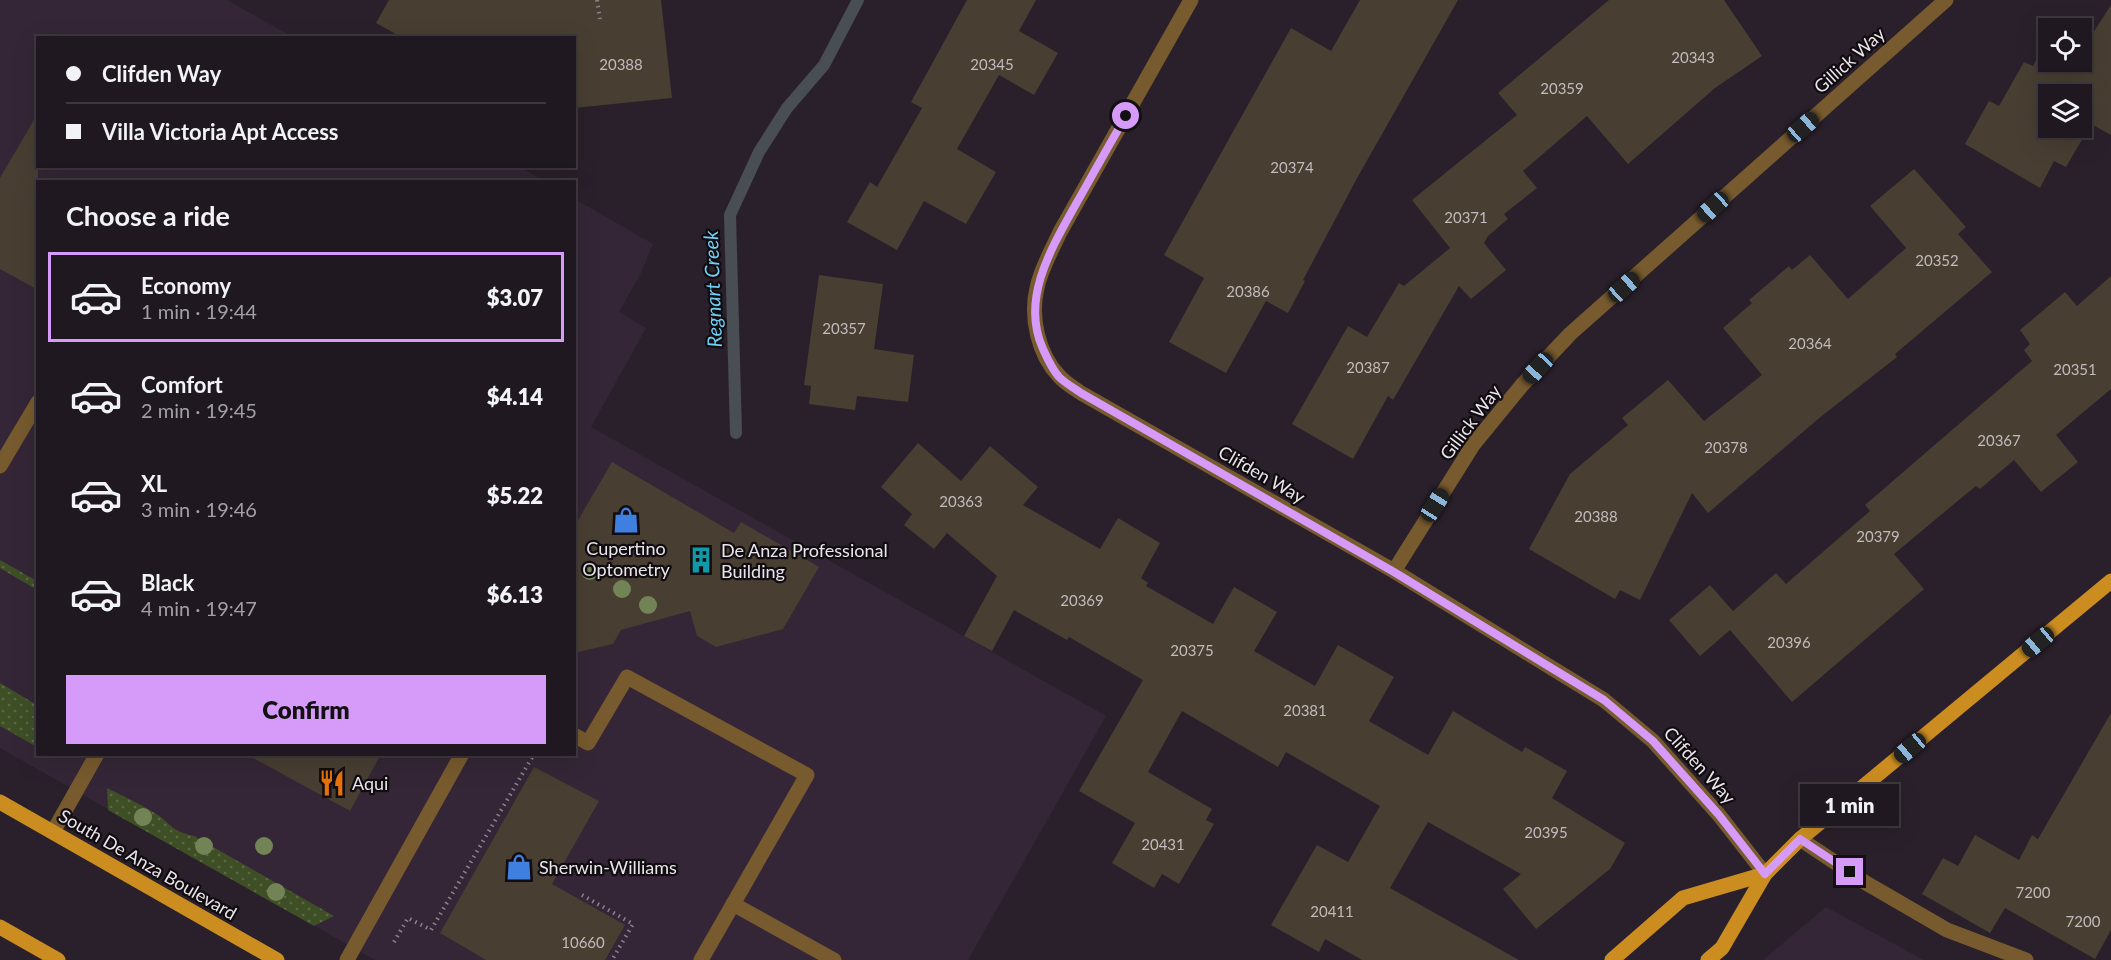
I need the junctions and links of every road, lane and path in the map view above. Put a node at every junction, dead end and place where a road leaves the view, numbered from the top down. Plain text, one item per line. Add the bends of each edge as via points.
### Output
1 (597, 0) edge
2 (1191, 0) edge
3 (1946, 0) edge
4 (600, 19) dead end
5 (36, 405) edge
6 (0, 466) edge
7 (1394, 572) junction
8 (2111, 581) edge
9 (576, 736) edge
10 (96, 756) edge
11 (461, 756) edge
12 (533, 756) edge
13 (0, 802) edge
14 (53, 832) junction
15 (1800, 839) junction
16 (1765, 874) junction
17 (582, 896) dead end
18 (733, 904) junction
19 (0, 927) edge
20 (394, 942) dead end
21 (58, 960) edge
22 (277, 960) edge
23 (347, 960) edge
24 (612, 960) edge
25 (701, 960) edge
26 (834, 960) edge
27 (1612, 960) edge
28 (1708, 960) edge
29 (2026, 960) edge

1 - 4 path
2 - 7 street, Clifden Way via 1046,263 1034,312 1038,339 1059,376 1081,393
3 - 7 street, Gillick Way via 1570,334 1473,445
5 - 6 street
7 - 16 street, Clifden Way via 1624,715 1653,741 1719,815
8 - 15 main road
9 - 18 street via 588,742 627,677 807,775
10 - 14 street
11 - 23 street
12 - 20 path via 430,930 408,918
13 - 14 main road, South De Anza Boulevard
14 - 22 main road, South De Anza Boulevard
15 - 16 main road
15 - 29 street via 1947,930
16 - 27 main road via 1683,898
16 - 28 main road via 1722,948
17 - 24 path via 633,924
18 - 25 street
18 - 26 street
19 - 21 main road

